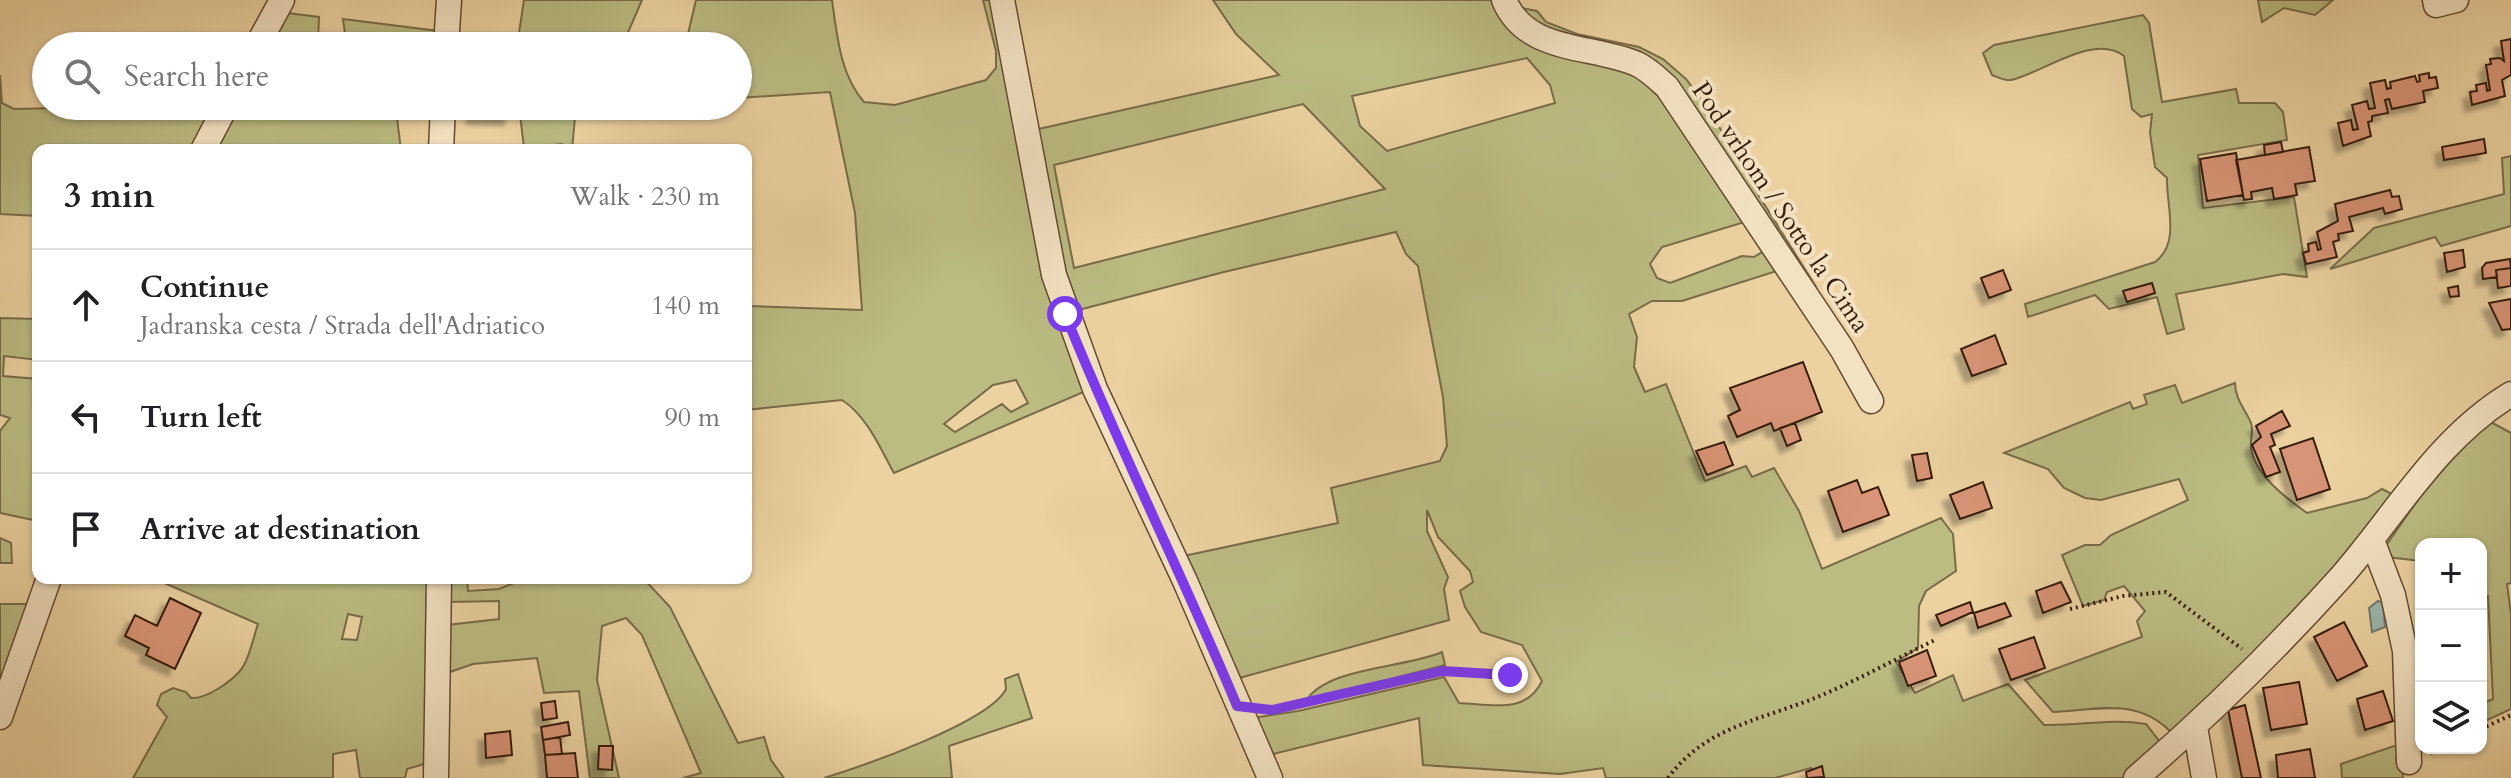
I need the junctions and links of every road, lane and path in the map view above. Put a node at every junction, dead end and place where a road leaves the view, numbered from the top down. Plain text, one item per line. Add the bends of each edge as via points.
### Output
1 (282, 0) edge
2 (449, 0) edge
3 (1002, 0) edge
4 (1504, 0) edge
5 (2435, 0) edge
6 (2456, 0) edge
7 (265, 32) edge
8 (447, 32) edge
9 (219, 120) edge
10 (442, 120) edge
11 (206, 144) edge
12 (441, 144) edge
13 (2511, 394) edge
14 (1871, 401) dead end
15 (2372, 540) junction
16 (47, 584) edge
17 (439, 584) edge
18 (2070, 609) dead end
19 (1935, 640) dead end
20 (2260, 662) junction
21 (1510, 675) dead end
22 (1237, 706) junction
23 (2511, 715) edge
24 (0, 717) edge
25 (2487, 726) edge
26 (2195, 727) junction
27 (2409, 762) dead end
28 (436, 778) edge
29 (1270, 778) edge
30 (1668, 778) edge
31 (2136, 778) edge
32 (2204, 778) edge

1 - 7 street
2 - 8 street
3 - 22 street via 1065,314
4 - 14 street, Pod vrhom / Sotto la Cima via 1530,35 1639,65 1667,87 1842,349
5 - 6 street via 2436,5
9 - 11 street
10 - 12 street
13 - 15 street via 2457,435
15 - 20 street
15 - 27 street via 2393,595 2405,651
16 - 24 street
17 - 28 street
18 - 20 path via 2166,592
19 - 30 path via 1827,693 1708,738 1690,750
20 - 26 street
21 - 22 path via 1442,671 1272,710
22 - 29 street
23 - 25 path
26 - 31 street
26 - 32 street

